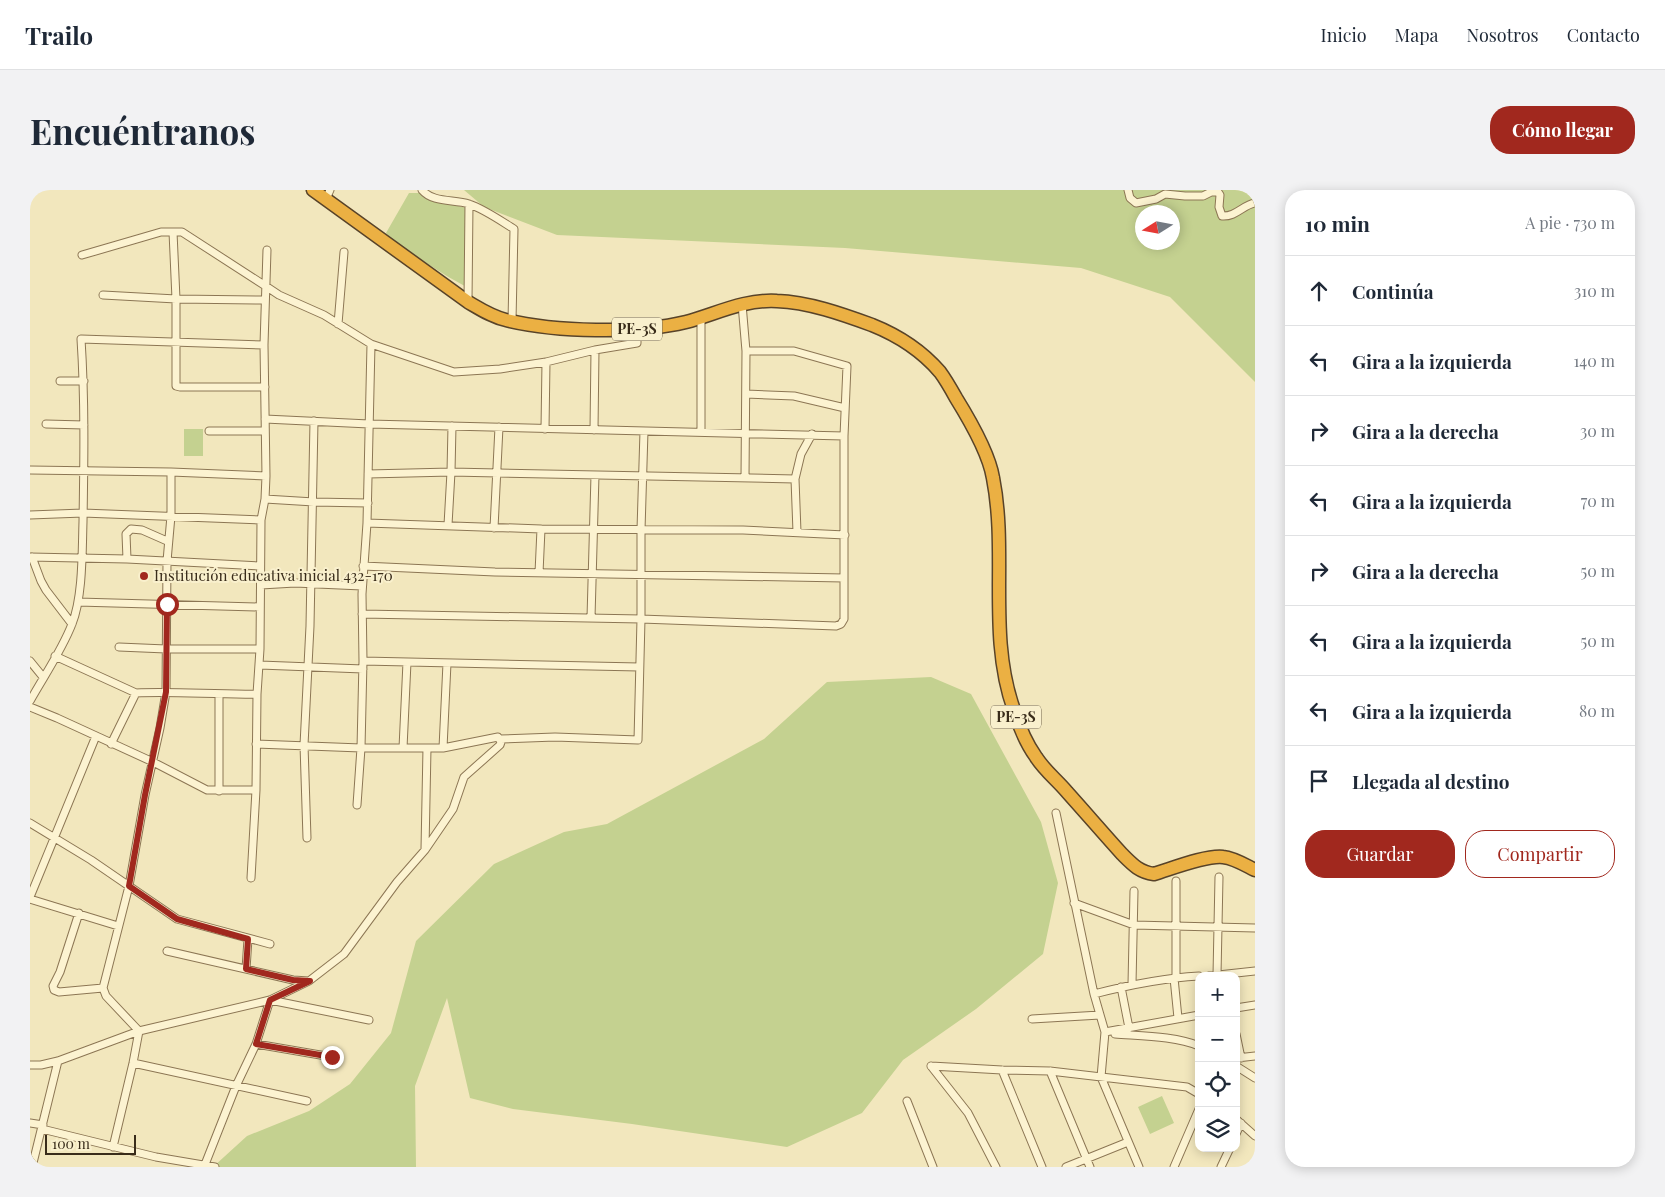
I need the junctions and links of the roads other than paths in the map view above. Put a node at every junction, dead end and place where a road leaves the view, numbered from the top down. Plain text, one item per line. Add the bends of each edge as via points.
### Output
1 (314, 190) edge
2 (422, 190) edge
3 (1128, 190) edge
4 (328, 195) edge
5 (1255, 203) edge
6 (469, 204) junction
7 (172, 232) junction
8 (266, 250) dead end
9 (344, 252) dead end
10 (82, 255) dead end
11 (264, 285) junction
12 (103, 295) dead end
13 (176, 299) junction
14 (264, 300) junction
15 (468, 302) junction
16 (742, 304) junction
17 (701, 317) junction
18 (512, 320) junction
19 (338, 324) junction
20 (637, 328) junction
21 (176, 342) junction
22 (264, 344) junction
23 (371, 344) junction
24 (595, 350) junction
25 (746, 350) junction
26 (546, 362) junction
27 (60, 381) dead end
28 (84, 381) junction
29 (265, 387) junction
30 (746, 394) junction
31 (845, 408) junction
32 (265, 419) junction
33 (314, 421) junction
34 (46, 424) dead end
35 (370, 424) junction
36 (84, 425) junction
37 (452, 426) junction
38 (499, 428) junction
39 (545, 429) junction
40 (594, 430) junction
41 (209, 431) dead end
42 (264, 431) junction
43 (644, 431) junction
44 (701, 432) junction
45 (745, 432) junction
46 (812, 434) junction
47 (844, 436) junction
48 (30, 470) edge
49 (84, 470) junction
50 (171, 472) junction
51 (451, 472) junction
52 (497, 473) junction
53 (368, 474) junction
54 (595, 475) junction
55 (266, 476) junction
56 (642, 476) junction
57 (744, 478) junction
58 (795, 479) junction
59 (265, 499) junction
60 (314, 502) junction
61 (368, 503) junction
62 (83, 513) junction
63 (128, 514) junction
64 (30, 515) edge
65 (170, 516) junction
66 (261, 520) junction
67 (367, 523) junction
68 (448, 525) junction
69 (494, 528) junction
70 (131, 529) junction
71 (541, 529) junction
72 (592, 530) junction
73 (641, 530) junction
74 (797, 532) junction
75 (845, 535) junction
76 (168, 541) junction
77 (31, 557) edge
78 (82, 558) junction
79 (127, 559) junction
80 (167, 561) junction
81 (260, 566) junction
82 (363, 566) junction
83 (539, 572) junction
84 (591, 572) junction
85 (641, 574) junction
86 (844, 578) junction
87 (312, 583) junction
88 (261, 584) junction
89 (362, 586) junction
90 (78, 602) junction
91 (167, 604) junction
92 (260, 607) junction
93 (362, 614) junction
94 (591, 618) junction
95 (641, 619) junction
96 (72, 624) junction
97 (119, 647) dead end
98 (166, 649) junction
99 (260, 649) junction
100 (55, 656) junction
101 (30, 661) edge
102 (407, 662) junction
103 (447, 663) junction
104 (363, 665) junction
105 (260, 666) junction
106 (308, 666) junction
107 (639, 667) junction
108 (43, 677) junction
109 (166, 692) junction
110 (136, 693) junction
111 (257, 694) junction
112 (219, 695) junction
113 (30, 701) edge
114 (30, 707) edge
115 (96, 736) junction
116 (500, 739) junction
117 (111, 744) junction
118 (256, 744) junction
119 (304, 745) junction
120 (361, 748) junction
121 (403, 748) junction
122 (427, 748) junction
123 (443, 748) junction
124 (153, 762) junction
125 (256, 790) junction
126 (219, 791) junction
127 (357, 805) dead end
128 (1056, 813) dead end
129 (30, 824) edge
130 (54, 837) junction
131 (307, 838) dead end
132 (425, 850) junction
133 (1255, 870) edge
134 (30, 871) edge
135 (38, 875) junction
136 (1219, 877) dead end
137 (251, 878) dead end
138 (1176, 880) dead end
139 (129, 886) junction
140 (1134, 891) dead end
141 (30, 898) edge
142 (1074, 904) junction
143 (79, 914) junction
144 (1134, 925) junction
145 (118, 926) junction
146 (1177, 926) junction
147 (1220, 927) junction
148 (1255, 928) edge
149 (248, 939) junction
150 (270, 944) dead end
151 (167, 952) dead end
152 (246, 969) junction
153 (1222, 972) edge
154 (1255, 972) edge
155 (1240, 973) edge
156 (1195, 976) edge
157 (1175, 978) junction
158 (310, 981) junction
159 (1132, 984) junction
160 (1121, 987) junction
161 (103, 988) junction
162 (1094, 994) junction
163 (270, 1000) junction
164 (1255, 1004) edge
165 (1240, 1007) edge
166 (1100, 1015) junction
167 (1195, 1016) edge
168 (1178, 1018) junction
169 (1032, 1019) dead end
170 (369, 1020) dead end
171 (1129, 1028) junction
172 (140, 1031) junction
173 (1105, 1032) junction
174 (256, 1044) junction
175 (1195, 1044) edge
176 (1255, 1056) edge
177 (332, 1057) dead end
178 (1240, 1058) edge
179 (58, 1061) junction
180 (134, 1063) junction
181 (30, 1065) edge
182 (1240, 1069) edge
183 (1002, 1070) junction
184 (1050, 1071) junction
185 (1101, 1077) junction
186 (1255, 1078) edge
187 (236, 1086) junction
188 (1195, 1092) edge
189 (907, 1101) dead end
190 (307, 1102) dead end
191 (1195, 1118) edge
192 (1240, 1122) edge
193 (30, 1123) edge
194 (42, 1127) junction
195 (1255, 1136) edge
196 (1128, 1142) junction
197 (113, 1147) junction
198 (1228, 1152) edge
199 (1087, 1158) junction
200 (205, 1166) edge
201 (32, 1167) edge
202 (216, 1167) edge
203 (933, 1167) edge
204 (996, 1167) edge
205 (1042, 1167) edge
206 (1066, 1167) edge
207 (1090, 1167) edge
208 (1139, 1167) edge
209 (1174, 1167) edge
210 (1222, 1167) edge

1 - 4 highway, PE-3S
2 - 6 street via 426,195
3 - 5 street via 1136,203 1165,194 1203,196 1218,192 1222,216 1234,215
4 - 15 highway, PE-3S
6 - 15 street
6 - 18 street via 514,229
7 - 10 street via 160,232
7 - 11 street via 182,232
7 - 13 street
8 - 11 street
9 - 19 street
11 - 14 street
11 - 19 street
12 - 13 street
13 - 14 street
13 - 21 street
14 - 22 street
15 - 18 highway, PE-3S via 505,320
16 - 17 highway, PE-3S
16 - 25 street
16 - 133 highway, PE-3S via 775,301 801,304 873,325 918,351 941,373 974,429 993,475 998,532 1000,651 1013,707 1036,757 1135,868 1154,874 1221,856
17 - 20 highway, PE-3S via 687,322
17 - 44 street
18 - 20 highway, PE-3S via 541,326
19 - 23 street
20 - 24 street via 637,343
21 - 22 street
21 - 28 street via 81,339
21 - 29 street via 176,386
22 - 29 street
23 - 26 street via 454,372
23 - 35 street
24 - 26 street
24 - 40 street
25 - 30 street
25 - 31 street via 794,351 847,366
26 - 39 street
27 - 28 street
28 - 36 street
29 - 32 street
30 - 31 street via 794,396
30 - 45 street
31 - 47 street
32 - 33 street
32 - 42 street
33 - 35 street
33 - 60 street
34 - 36 street
35 - 37 street
35 - 53 street
36 - 49 street
37 - 38 street
37 - 51 street
38 - 39 street
38 - 52 street
39 - 40 street
40 - 43 street
41 - 42 street
42 - 55 street
43 - 44 street
43 - 56 street
44 - 45 street
45 - 46 street
45 - 57 street
46 - 47 street
46 - 58 street via 801,454
47 - 75 street
48 - 49 street
49 - 50 street
49 - 62 street
50 - 55 street
50 - 65 street
51 - 52 street
51 - 53 street
51 - 68 street
52 - 54 street
52 - 69 street
53 - 61 street
54 - 56 street
54 - 72 street
55 - 59 street
56 - 57 street
56 - 73 street
57 - 58 street
58 - 74 street
59 - 60 street
59 - 66 street
60 - 61 street
60 - 87 street
61 - 67 street
62 - 63 street
62 - 64 street
62 - 78 street
63 - 65 street
63 - 70 street
65 - 66 street
65 - 76 street
66 - 81 street
67 - 68 street
67 - 82 street
68 - 69 street
69 - 71 street
70 - 76 street
70 - 79 street via 126,534
71 - 72 street
71 - 83 street
72 - 73 street
72 - 84 street
73 - 74 street
73 - 85 street
74 - 75 street
75 - 86 street
76 - 80 street
77 - 78 street
77 - 96 street via 46,590
78 - 79 street
78 - 90 street
79 - 80 street
80 - 81 street
80 - 91 street
81 - 88 street
82 - 83 street
82 - 89 street
83 - 84 street
84 - 85 street
84 - 94 street
85 - 86 street
85 - 95 street
86 - 95 street via 844,618 836,626
87 - 88 street
87 - 89 street
87 - 106 street
88 - 92 street
89 - 93 street
90 - 91 street
90 - 96 street
91 - 92 street
91 - 98 street
92 - 99 street
93 - 94 street
93 - 104 street
94 - 95 street
95 - 107 street
96 - 100 street
97 - 98 street
98 - 99 street
98 - 109 street
99 - 105 street
100 - 108 street
100 - 110 street
101 - 108 street
102 - 103 street
102 - 104 street
102 - 121 street
103 - 107 street
103 - 123 street
104 - 106 street
104 - 120 street
105 - 106 street
105 - 111 street
106 - 119 street
107 - 116 street via 638,740
108 - 113 street
109 - 110 street
109 - 112 street
109 - 124 street
110 - 117 street
111 - 112 street
111 - 118 street
112 - 126 street
114 - 115 street
115 - 117 street
115 - 130 street
116 - 123 street
116 - 132 street via 500,744 464,777 453,809
117 - 124 street
118 - 119 street
118 - 125 street
119 - 120 street
119 - 131 street
120 - 121 street
120 - 127 street
121 - 122 street
122 - 123 street
122 - 132 street
124 - 126 street via 201,788
124 - 139 street
125 - 126 street
125 - 137 street
128 - 142 street
129 - 130 street
130 - 135 street
130 - 139 street
132 - 158 street via 344,954
134 - 135 street
135 - 141 street
136 - 147 street
138 - 146 street
139 - 145 street
139 - 149 street via 177,919
140 - 144 street
141 - 143 street
142 - 144 street
142 - 162 street
143 - 145 street
143 - 161 street via 54,990
144 - 146 street
144 - 159 street
145 - 161 street
146 - 147 street
146 - 157 street
147 - 148 street
147 - 153 street
149 - 150 street
149 - 152 street
151 - 152 street
152 - 158 street
154 - 155 street
156 - 157 street
157 - 159 street
157 - 168 street
158 - 163 street
159 - 160 street
160 - 162 street
160 - 171 street
161 - 172 street via 106,996
162 - 166 street
163 - 170 street
163 - 172 street
163 - 174 street
164 - 165 street
166 - 169 street
166 - 173 street
167 - 168 street
168 - 171 street
171 - 173 street
172 - 179 street
172 - 180 street
173 - 175 street
173 - 185 street
174 - 177 street
174 - 187 street
176 - 178 street
179 - 181 street
179 - 194 street
180 - 187 street
180 - 197 street
182 - 186 street
183 - 184 street
183 - 204 street via 931,1066 968,1113
183 - 205 street
184 - 185 street
184 - 199 street
185 - 188 street via 1187,1088
185 - 196 street
187 - 190 street
187 - 200 street
189 - 203 street
191 - 209 street
192 - 195 street
193 - 194 street
194 - 197 street
194 - 201 street
196 - 199 street
196 - 208 street
197 - 200 street
198 - 210 street
199 - 206 street
199 - 207 street
200 - 202 street

